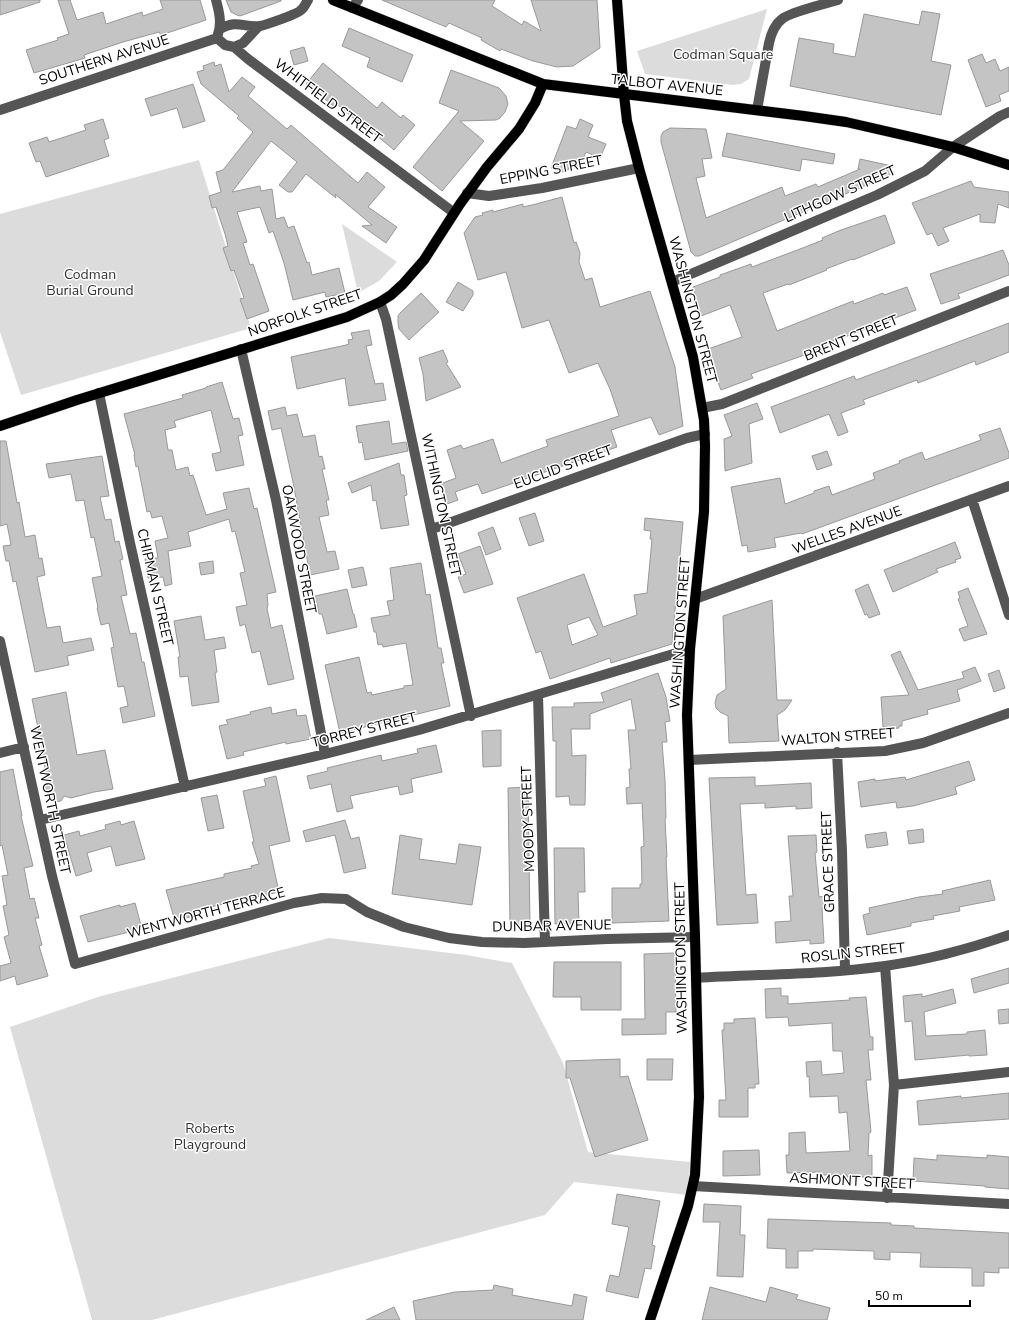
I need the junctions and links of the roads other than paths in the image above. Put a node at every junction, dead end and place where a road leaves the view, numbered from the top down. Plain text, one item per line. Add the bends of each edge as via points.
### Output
1 (216, 0) edge
2 (308, 0) edge
3 (333, 0) edge
4 (617, 0) edge
5 (838, 0) edge
6 (355, 4) edge
7 (259, 26) junction
8 (218, 33) junction
9 (234, 47) junction
10 (543, 84) junction
11 (624, 95) junction
12 (0, 110) edge
13 (757, 110) junction
14 (1009, 112) edge
15 (953, 147) junction
16 (1009, 165) edge
17 (639, 168) junction
18 (467, 193) junction
19 (453, 212) junction
20 (672, 282) junction
21 (1009, 291) edge
22 (380, 302) junction
23 (241, 349) junction
24 (99, 393) junction
25 (702, 408) junction
26 (0, 426) edge
27 (705, 434) junction
28 (1009, 486) edge
29 (972, 499) junction
30 (432, 529) junction
31 (695, 599) junction
32 (1009, 615) edge
33 (0, 641) edge
34 (690, 649) junction
35 (538, 695) junction
36 (1009, 714) edge
37 (471, 716) junction
38 (24, 747) junction
39 (837, 752) junction
40 (0, 753) edge
41 (325, 754) junction
42 (689, 760) junction
43 (185, 787) junction
44 (40, 820) junction
45 (346, 899) joint
46 (1009, 934) edge
47 (695, 937) junction
48 (545, 942) junction
49 (75, 964) joint
50 (885, 966) junction
51 (845, 970) junction
52 (696, 978) junction
53 (1009, 1072) edge
54 (894, 1085) junction
55 (693, 1186) junction
56 (887, 1198) junction
57 (1009, 1204) edge
58 (650, 1320) edge

1 - 8 street via 220,15
2 - 7 street, SOUTHERN AVENUE via 300,12
3 - 6 main road, TALBOT AVENUE
4 - 11 main road, WASHINGTON STREET
5 - 13 street via 789,15 776,25 770,38
6 - 10 main road, TALBOT AVENUE
7 - 8 street, SOUTHERN AVENUE via 228,24
7 - 9 street, SOUTHERN AVENUE via 243,43
8 - 9 street, WHITFIELD STREET via 225,45
8 - 12 street, SOUTHERN AVENUE
9 - 19 street, WHITFIELD STREET
10 - 11 main road, TALBOT AVENUE
10 - 18 main road, NORFOLK STREET via 519,130
11 - 13 main road, TALBOT AVENUE
11 - 17 main road, WASHINGTON STREET via 627,121
13 - 15 main road, TALBOT AVENUE via 846,122
14 - 15 street, LITHGOW STREET
15 - 16 main road, TALBOT AVENUE
15 - 20 street, LITHGOW STREET via 925,171 884,191
17 - 18 street, EPPING STREET via 489,196
17 - 20 main road, WASHINGTON STREET
18 - 19 main road, NORFOLK STREET
19 - 22 main road, NORFOLK STREET via 424,260 403,284
20 - 25 main road, WASHINGTON STREET via 693,357
21 - 25 street, BRENT STREET via 722,404
22 - 23 main road, NORFOLK STREET via 347,317
22 - 30 street, WITHINGTON STREET via 386,319
23 - 24 main road, NORFOLK STREET
23 - 41 street, OAKWOOD STREET via 276,500
24 - 26 main road, NORFOLK STREET
24 - 43 street, CHIPMAN STREET
25 - 27 main road, WASHINGTON STREET
27 - 30 street, EUCLID STREET via 687,438
27 - 31 main road, WASHINGTON STREET via 704,512
28 - 29 street, WELLES AVENUE
29 - 31 street, WELLES AVENUE
29 - 32 street
30 - 37 street, WITHINGTON STREET
31 - 34 main road, WASHINGTON STREET
33 - 38 street, WENTWORTH STREET
34 - 35 street, TORREY STREET
34 - 42 main road, WASHINGTON STREET via 687,715
35 - 37 street, TORREY STREET
35 - 48 street, MOODY STREET
36 - 39 street, WALTON STREET via 923,743 885,751
37 - 41 street, TORREY STREET
38 - 40 street
38 - 44 street, WENTWORTH STREET
39 - 42 street, WALTON STREET
39 - 51 street, GRACE STREET
41 - 43 street, TORREY STREET
42 - 47 main road, WASHINGTON STREET
43 - 44 street, TORREY STREET
44 - 49 street, WENTWORTH STREET
45 - 48 street, DUNBAR AVENUE via 367,912 404,927 449,938 482,942
45 - 49 street, WENTWORTH TERRACE via 322,898 294,903
46 - 50 street, ROSLIN STREET via 936,957
47 - 48 street, DUNBAR AVENUE
47 - 52 main road, WASHINGTON STREET
50 - 51 street, ROSLIN STREET
50 - 54 street
51 - 52 street, ROSLIN STREET
52 - 55 main road, WASHINGTON STREET via 699,1097
53 - 54 street
54 - 56 street
55 - 56 street, ASHMONT STREET
55 - 58 main road, WASHINGTON STREET
56 - 57 street, ASHMONT STREET

